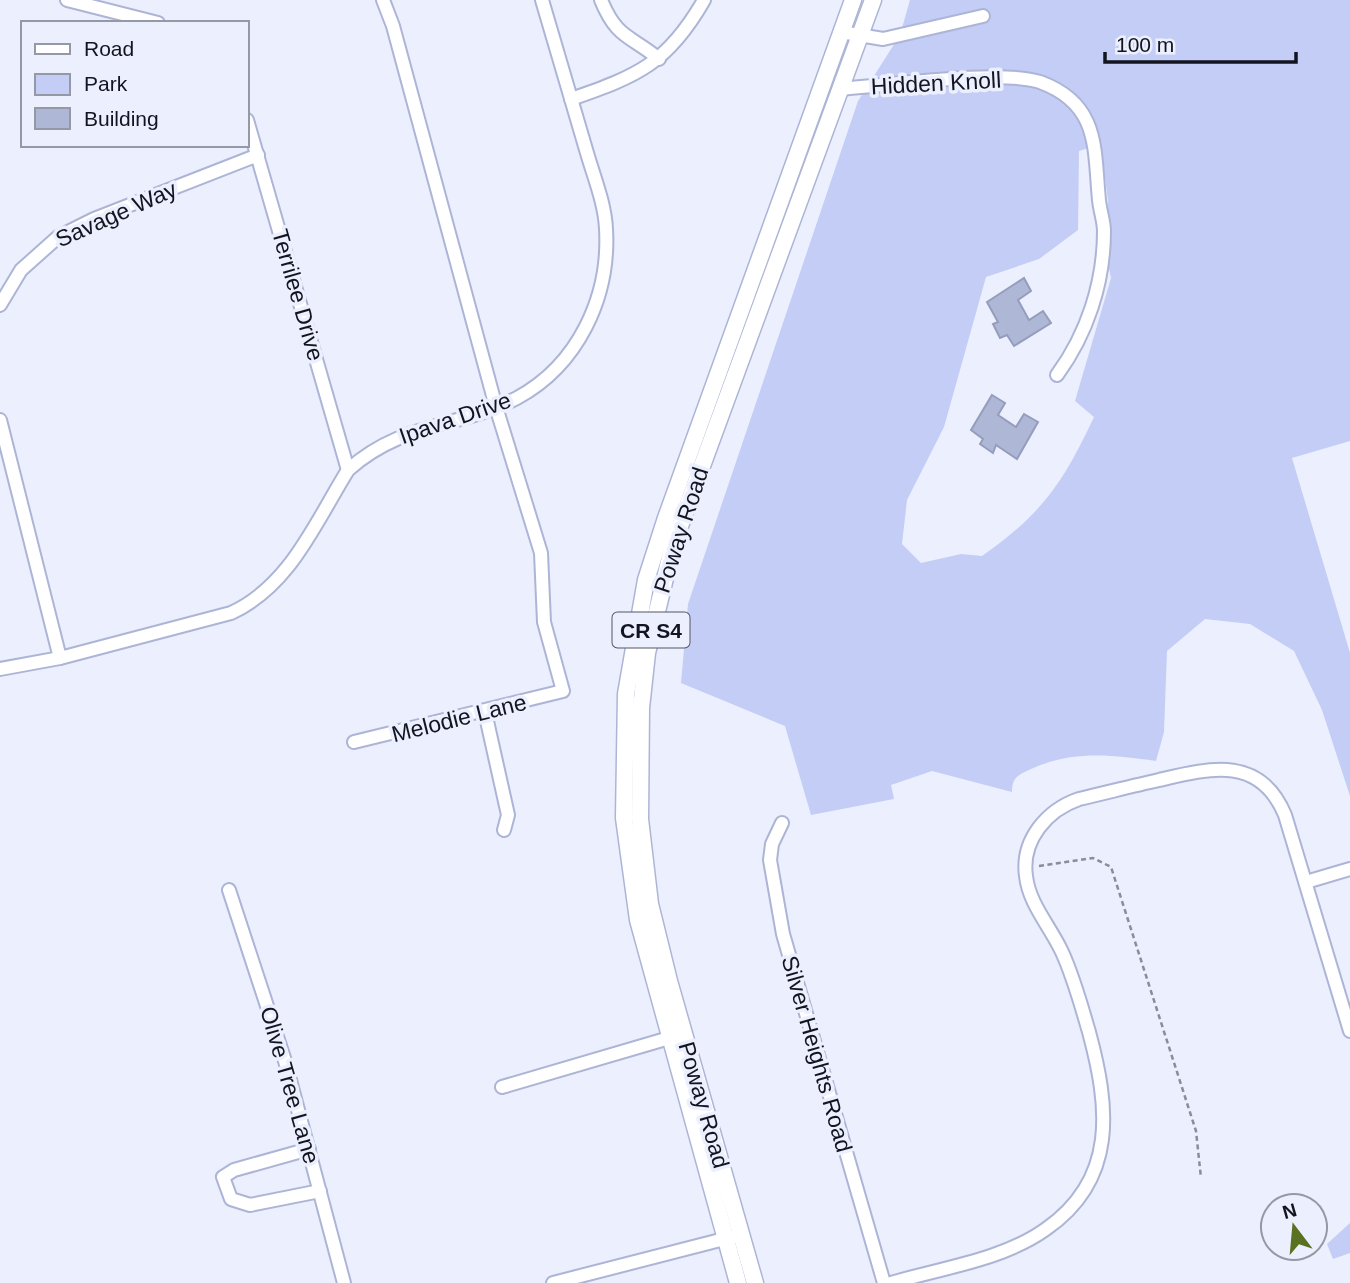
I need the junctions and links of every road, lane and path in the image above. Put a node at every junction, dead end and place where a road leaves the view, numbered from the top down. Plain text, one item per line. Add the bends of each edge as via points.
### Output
1 (67, 0) edge
2 (383, 0) edge
3 (542, 0) edge
4 (601, 0) edge
5 (704, 0) edge
6 (852, 0) edge
7 (873, 0) edge
8 (984, 16) dead end
9 (150, 21) edge
10 (841, 32) junction
11 (859, 36) junction
12 (659, 59) junction
13 (839, 89) junction
14 (571, 99) junction
15 (248, 123) edge
16 (258, 155) junction
17 (0, 305) edge
18 (1057, 375) dead end
19 (496, 407) junction
20 (0, 420) edge
21 (348, 470) junction
22 (60, 657) junction
23 (0, 669) edge
24 (485, 712) junction
25 (354, 742) dead end
26 (782, 823) dead end
27 (505, 830) dead end
28 (1025, 868) junction
29 (1350, 869) edge
30 (1306, 882) junction
31 (229, 890) dead end
32 (1350, 1031) edge
33 (677, 1036) junction
34 (502, 1087) dead end
35 (309, 1149) junction
36 (1201, 1178) dead end
37 (320, 1191) junction
38 (733, 1236) junction
39 (344, 1283) edge
40 (553, 1283) edge
41 (738, 1283) edge
42 (755, 1283) edge
43 (884, 1283) edge
44 (891, 1283) edge

1 - 9 street
2 - 19 street
3 - 14 street, Ipava Drive
4 - 12 street via 622,36
5 - 12 street via 680,40
6 - 10 main road, Poway Road / CR S4
7 - 11 main road, Poway Road / CR S4
8 - 11 street via 883,39
10 - 11 street
10 - 33 main road, Poway Road / CR S4 via 666,518 635,632 626,694 624,818 638,920
11 - 13 main road, Poway Road / CR S4
12 - 14 street via 623,81
13 - 18 street, Hidden Knoll via 1001,77 1039,82 1068,98 1082,113 1093,131 1097,156 1103,257 1090,314 1076,349
13 - 33 main road, Poway Road / CR S4 via 673,545 647,653 639,749 640,832
14 - 19 street, Ipava Drive via 606,228 600,290 587,326 568,355 535,386
15 - 16 street, Terrilee Drive
16 - 17 street, Savage Way via 58,237 21,270
16 - 21 street, Terrilee Drive
19 - 21 street, Ipava Drive via 401,435
19 - 24 street, Melodie Lane via 541,553 544,622 563,691
20 - 22 street
21 - 22 street, Ipava Drive via 284,576 255,603
22 - 23 street, Ipava Drive
24 - 25 street, Melodie Lane
24 - 27 street via 508,815
26 - 43 street, Silver Heights Road via 770,860 783,934
28 - 30 street via 1039,827 1059,808 1079,799 1210,768 1244,772 1263,783 1282,807
28 - 36 path via 1093,858 1111,867 1196,1131
28 - 44 street via 1033,901 1073,979 1100,1072 1105,1115 1099,1155 1069,1209 1035,1236 1016,1247
29 - 30 street
30 - 32 street
31 - 35 street, Olive Tree Lane
33 - 34 street
33 - 38 main road, Poway Road / CR S4
35 - 37 street, Olive Tree Lane
35 - 37 street via 223,1177 232,1199 250,1205
37 - 39 street, Olive Tree Lane
38 - 40 street
38 - 41 main road, Poway Road / CR S4
38 - 42 main road, Poway Road / CR S4

